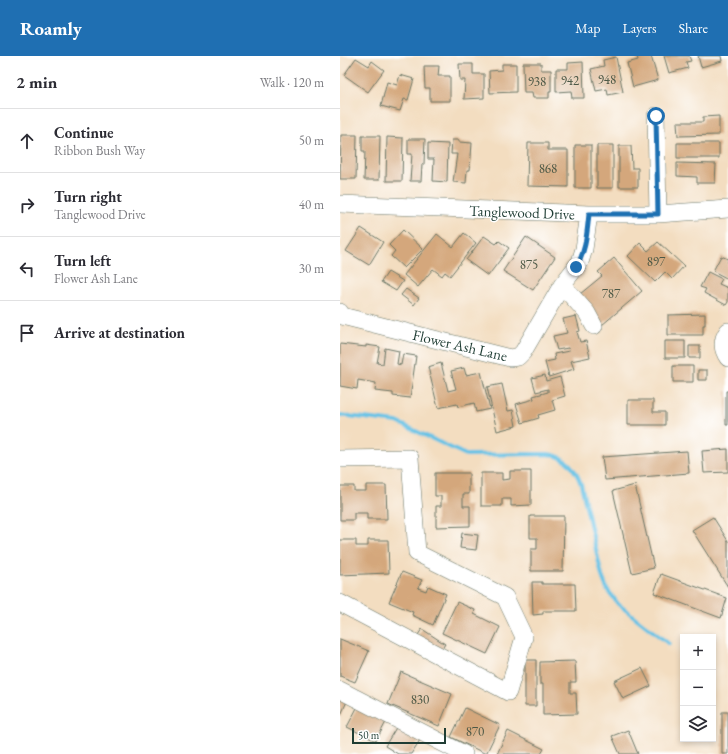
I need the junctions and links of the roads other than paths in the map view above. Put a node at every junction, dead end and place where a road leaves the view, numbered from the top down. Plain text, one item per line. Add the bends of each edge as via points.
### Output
1 (656, 116) dead end
2 (340, 204) edge
3 (728, 209) edge
4 (589, 214) junction
5 (658, 214) junction
6 (562, 285) junction
7 (340, 312) edge
8 (594, 326) dead end
9 (728, 331) edge
10 (728, 358) edge
11 (340, 459) edge
12 (340, 602) edge
13 (340, 690) edge
14 (464, 754) edge

1 - 5 street
2 - 4 street, Tanglewood Drive
3 - 5 street, Tanglewood Drive
4 - 5 street, Tanglewood Drive
4 - 6 street, Flower Ash Lane via 582,256
6 - 7 street, Flower Ash Lane via 524,352 513,358 342,316
6 - 8 street via 587,313
9 - 10 street via 723,345
11 - 12 street via 410,458 417,553 505,597 524,637 508,692
13 - 14 street

